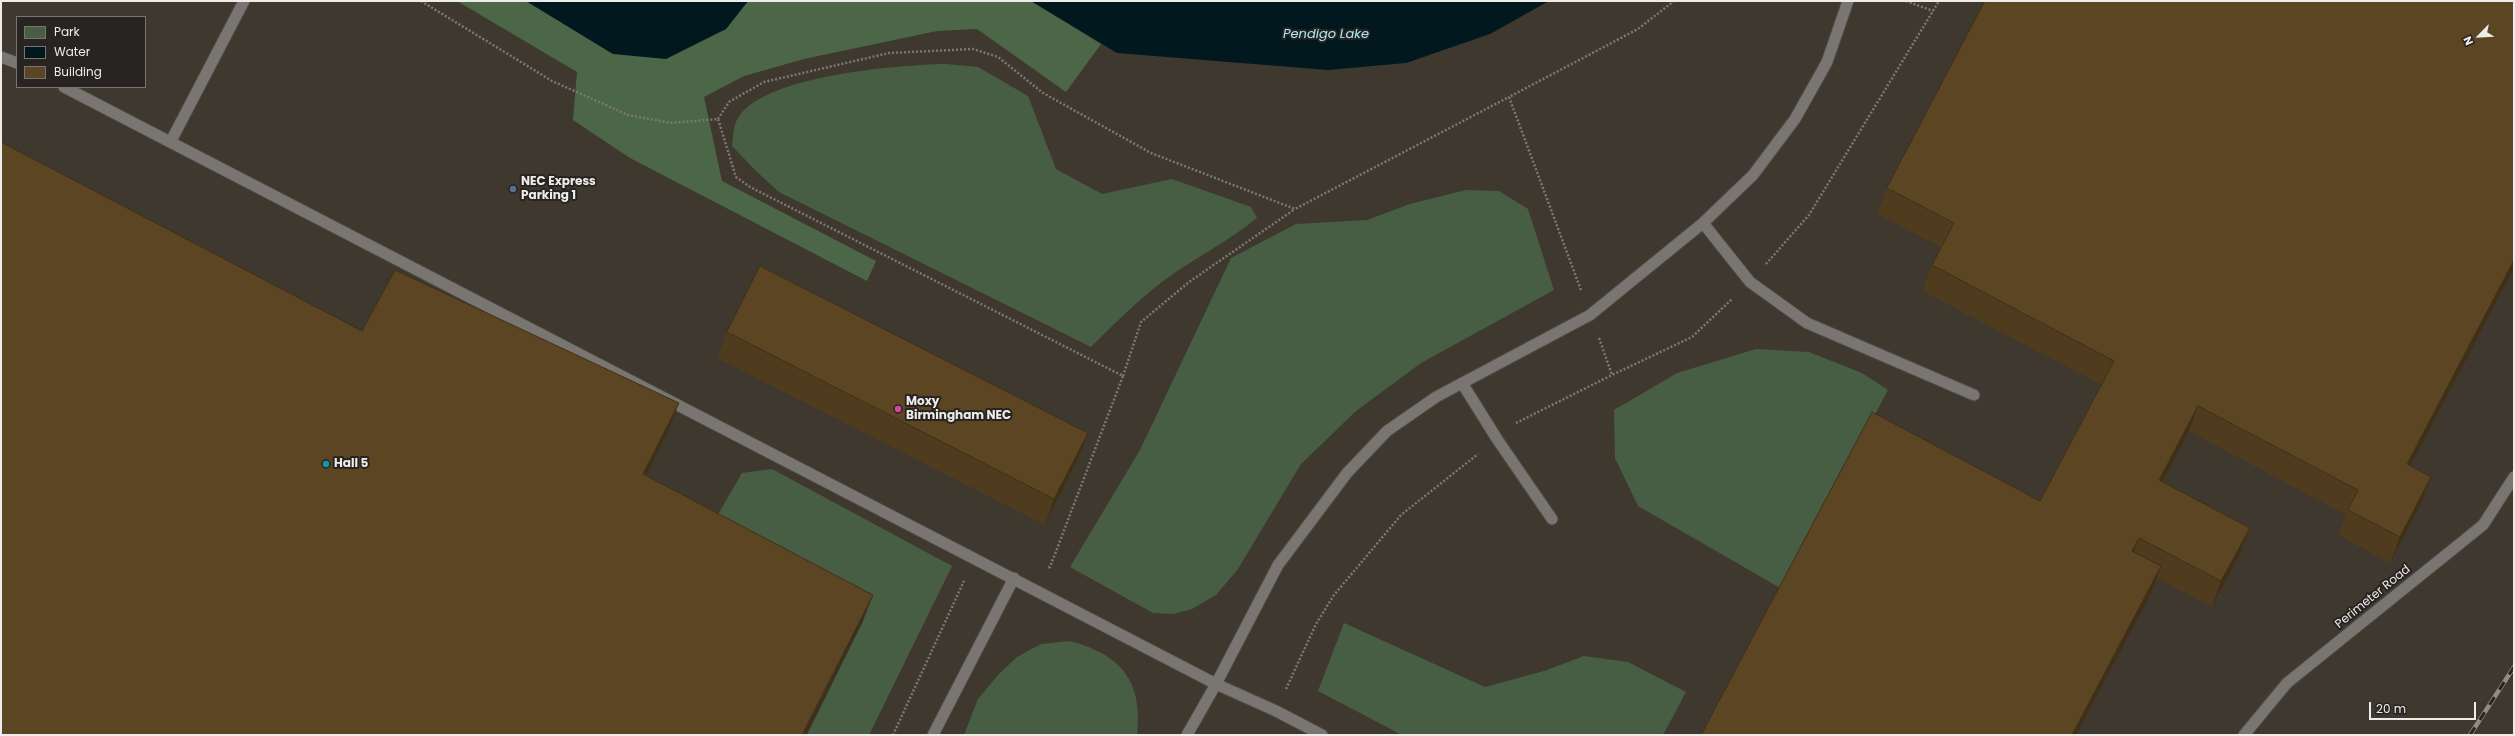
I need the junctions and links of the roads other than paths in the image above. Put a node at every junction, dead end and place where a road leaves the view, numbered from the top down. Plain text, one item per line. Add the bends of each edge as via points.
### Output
1 (244, 1) edge
2 (1848, 1) edge
3 (1, 57) edge
4 (16, 63) edge
5 (66, 88) edge
6 (171, 141) junction
7 (1703, 223) junction
8 (1462, 383) junction
9 (1974, 395) dead end
10 (2514, 477) edge
11 (1552, 519) dead end
12 (1014, 578) junction
13 (1216, 684) junction
14 (933, 735) edge
15 (1187, 735) edge
16 (1322, 735) edge
17 (2244, 735) edge

1 - 6 lane
2 - 7 lane via 1826,62 1795,119 1753,175
3 - 4 lane
5 - 6 lane
6 - 12 lane via 272,196
7 - 8 lane via 1590,315
7 - 9 lane via 1750,282 1807,323
8 - 11 lane
8 - 13 lane via 1436,396 1387,431 1347,473 1278,566
10 - 17 lane, Perimeter Road via 2483,525 2287,683
12 - 13 lane
12 - 14 lane
13 - 15 lane
13 - 16 lane

